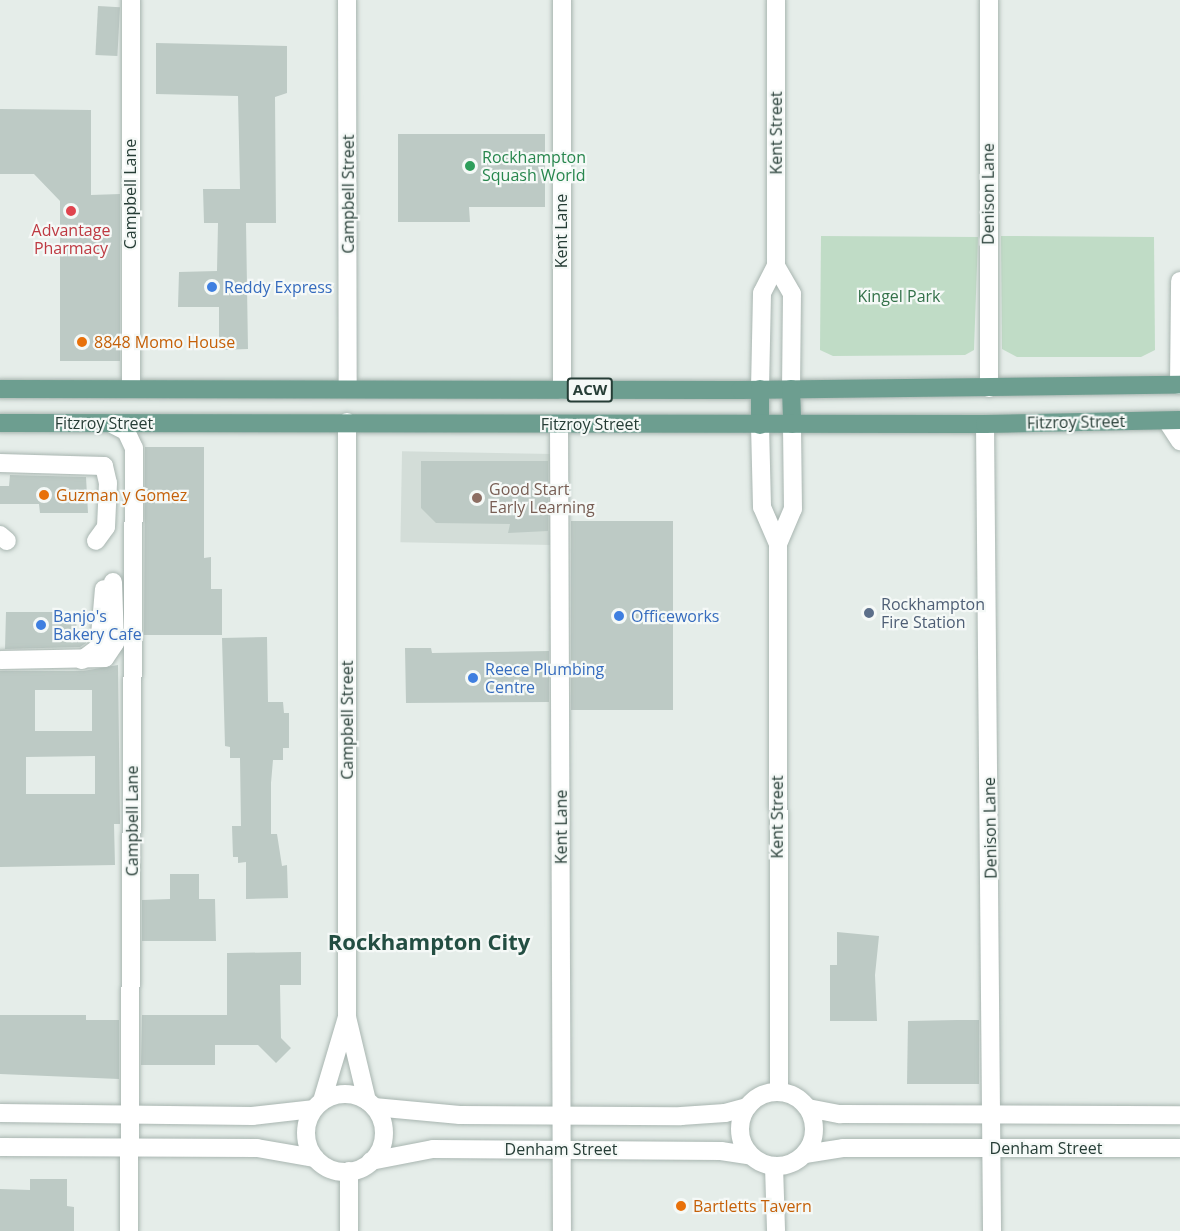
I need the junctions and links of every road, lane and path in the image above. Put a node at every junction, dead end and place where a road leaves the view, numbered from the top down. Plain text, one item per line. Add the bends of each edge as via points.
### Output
1 (131, 0) edge
2 (347, 0) edge
3 (562, 0) edge
4 (776, 0) edge
5 (989, 0) edge
6 (776, 266) junction
7 (1180, 281) edge
8 (1180, 385) edge
9 (131, 387) junction
10 (988, 388) junction
11 (0, 389) edge
12 (348, 389) junction
13 (760, 389) junction
14 (791, 389) junction
15 (562, 390) junction
16 (1173, 420) edge
17 (346, 422) junction
18 (0, 423) edge
19 (110, 423) junction
20 (156, 423) junction
21 (559, 424) junction
22 (760, 424) junction
23 (792, 424) junction
24 (985, 424) junction
25 (1180, 441) edge
26 (3, 465) edge
27 (96, 541) dead end
28 (778, 543) junction
29 (109, 582) dead end
30 (1, 660) edge
31 (132, 664) junction
32 (347, 1017) junction
33 (779, 1091) junction
34 (370, 1104) junction
35 (318, 1105) junction
36 (747, 1107) junction
37 (808, 1108) junction
38 (0, 1113) edge
39 (562, 1114) junction
40 (131, 1115) junction
41 (1180, 1115) edge
42 (993, 1116) junction
43 (0, 1148) edge
44 (130, 1148) junction
45 (562, 1148) junction
46 (992, 1148) junction
47 (1180, 1148) edge
48 (805, 1154) junction
49 (752, 1156) junction
50 (315, 1158) junction
51 (371, 1161) junction
52 (774, 1166) junction
53 (349, 1172) junction
54 (129, 1231) edge
55 (349, 1231) edge
56 (562, 1231) edge
57 (776, 1231) edge
58 (992, 1231) edge

1 - 9 street, Campbell Lane
2 - 12 street, Campbell Street
3 - 15 street, Kent Lane
4 - 6 street, Kent Street
5 - 10 street, Denison Lane
6 - 13 street, Kent Street via 762,293
6 - 14 street, Kent Street via 792,294
7 - 8 street
8 - 10 main road, ACW
9 - 11 main road, ACW
9 - 12 main road, ACW
10 - 14 main road, ACW
12 - 15 main road, ACW
12 - 17 main road
13 - 14 main road, ACW
13 - 15 main road, ACW
13 - 22 main road, Kent Street
14 - 23 main road, Kent Street
16 - 24 main road, Fitzroy Street / ACW
16 - 25 street
17 - 20 main road, Fitzroy Street / ACW
17 - 21 main road, Fitzroy Street / ACW
17 - 32 street, Campbell Street
18 - 19 main road, Fitzroy Street / ACW
19 - 20 main road, Fitzroy Street / ACW
19 - 31 street, Campbell Lane via 126,431 134,448
20 - 31 street via 144,432 137,448
21 - 22 main road, Fitzroy Street / ACW
21 - 39 street, Kent Lane
22 - 23 main road, Fitzroy Street / ACW
22 - 28 street, Kent Street via 762,507
23 - 24 main road, Fitzroy Street / ACW
23 - 28 street, Kent Street via 793,509
24 - 42 street, Denison Lane
26 - 27 street via 104,466 108,483 106,527
28 - 33 street, Kent Street
29 - 30 street via 113,650 105,658
31 - 40 street, Campbell Lane
32 - 34 street, Campbell Street
32 - 35 street, Campbell Street
33 - 36 street via 755,1098
33 - 37 street
34 - 35 street via 345,1094
34 - 39 street via 442,1114
34 - 51 street via 383,1129 378,1152
35 - 40 street via 252,1116
35 - 50 street via 306,1133
36 - 39 street via 708,1115
36 - 49 street via 740,1127 745,1148
37 - 42 street, Denham Street via 840,1114
37 - 48 street via 814,1132
38 - 40 street
39 - 45 street, Kent Lane
40 - 44 street, Campbell Lane
41 - 42 street, Denham Street
42 - 46 street, Denison Lane
43 - 44 street
44 - 50 street via 256,1148
44 - 54 street, Campbell Lane
45 - 49 street, Denham Street via 721,1151
45 - 51 street, Denham Street via 433,1149
45 - 56 street, Kent Lane
46 - 47 street, Denham Street
46 - 48 street, Denham Street via 843,1149
46 - 58 street, Denison Lane
48 - 52 street via 791,1164
49 - 52 street
50 - 53 street via 325,1166
51 - 53 street
52 - 57 street
53 - 55 street

